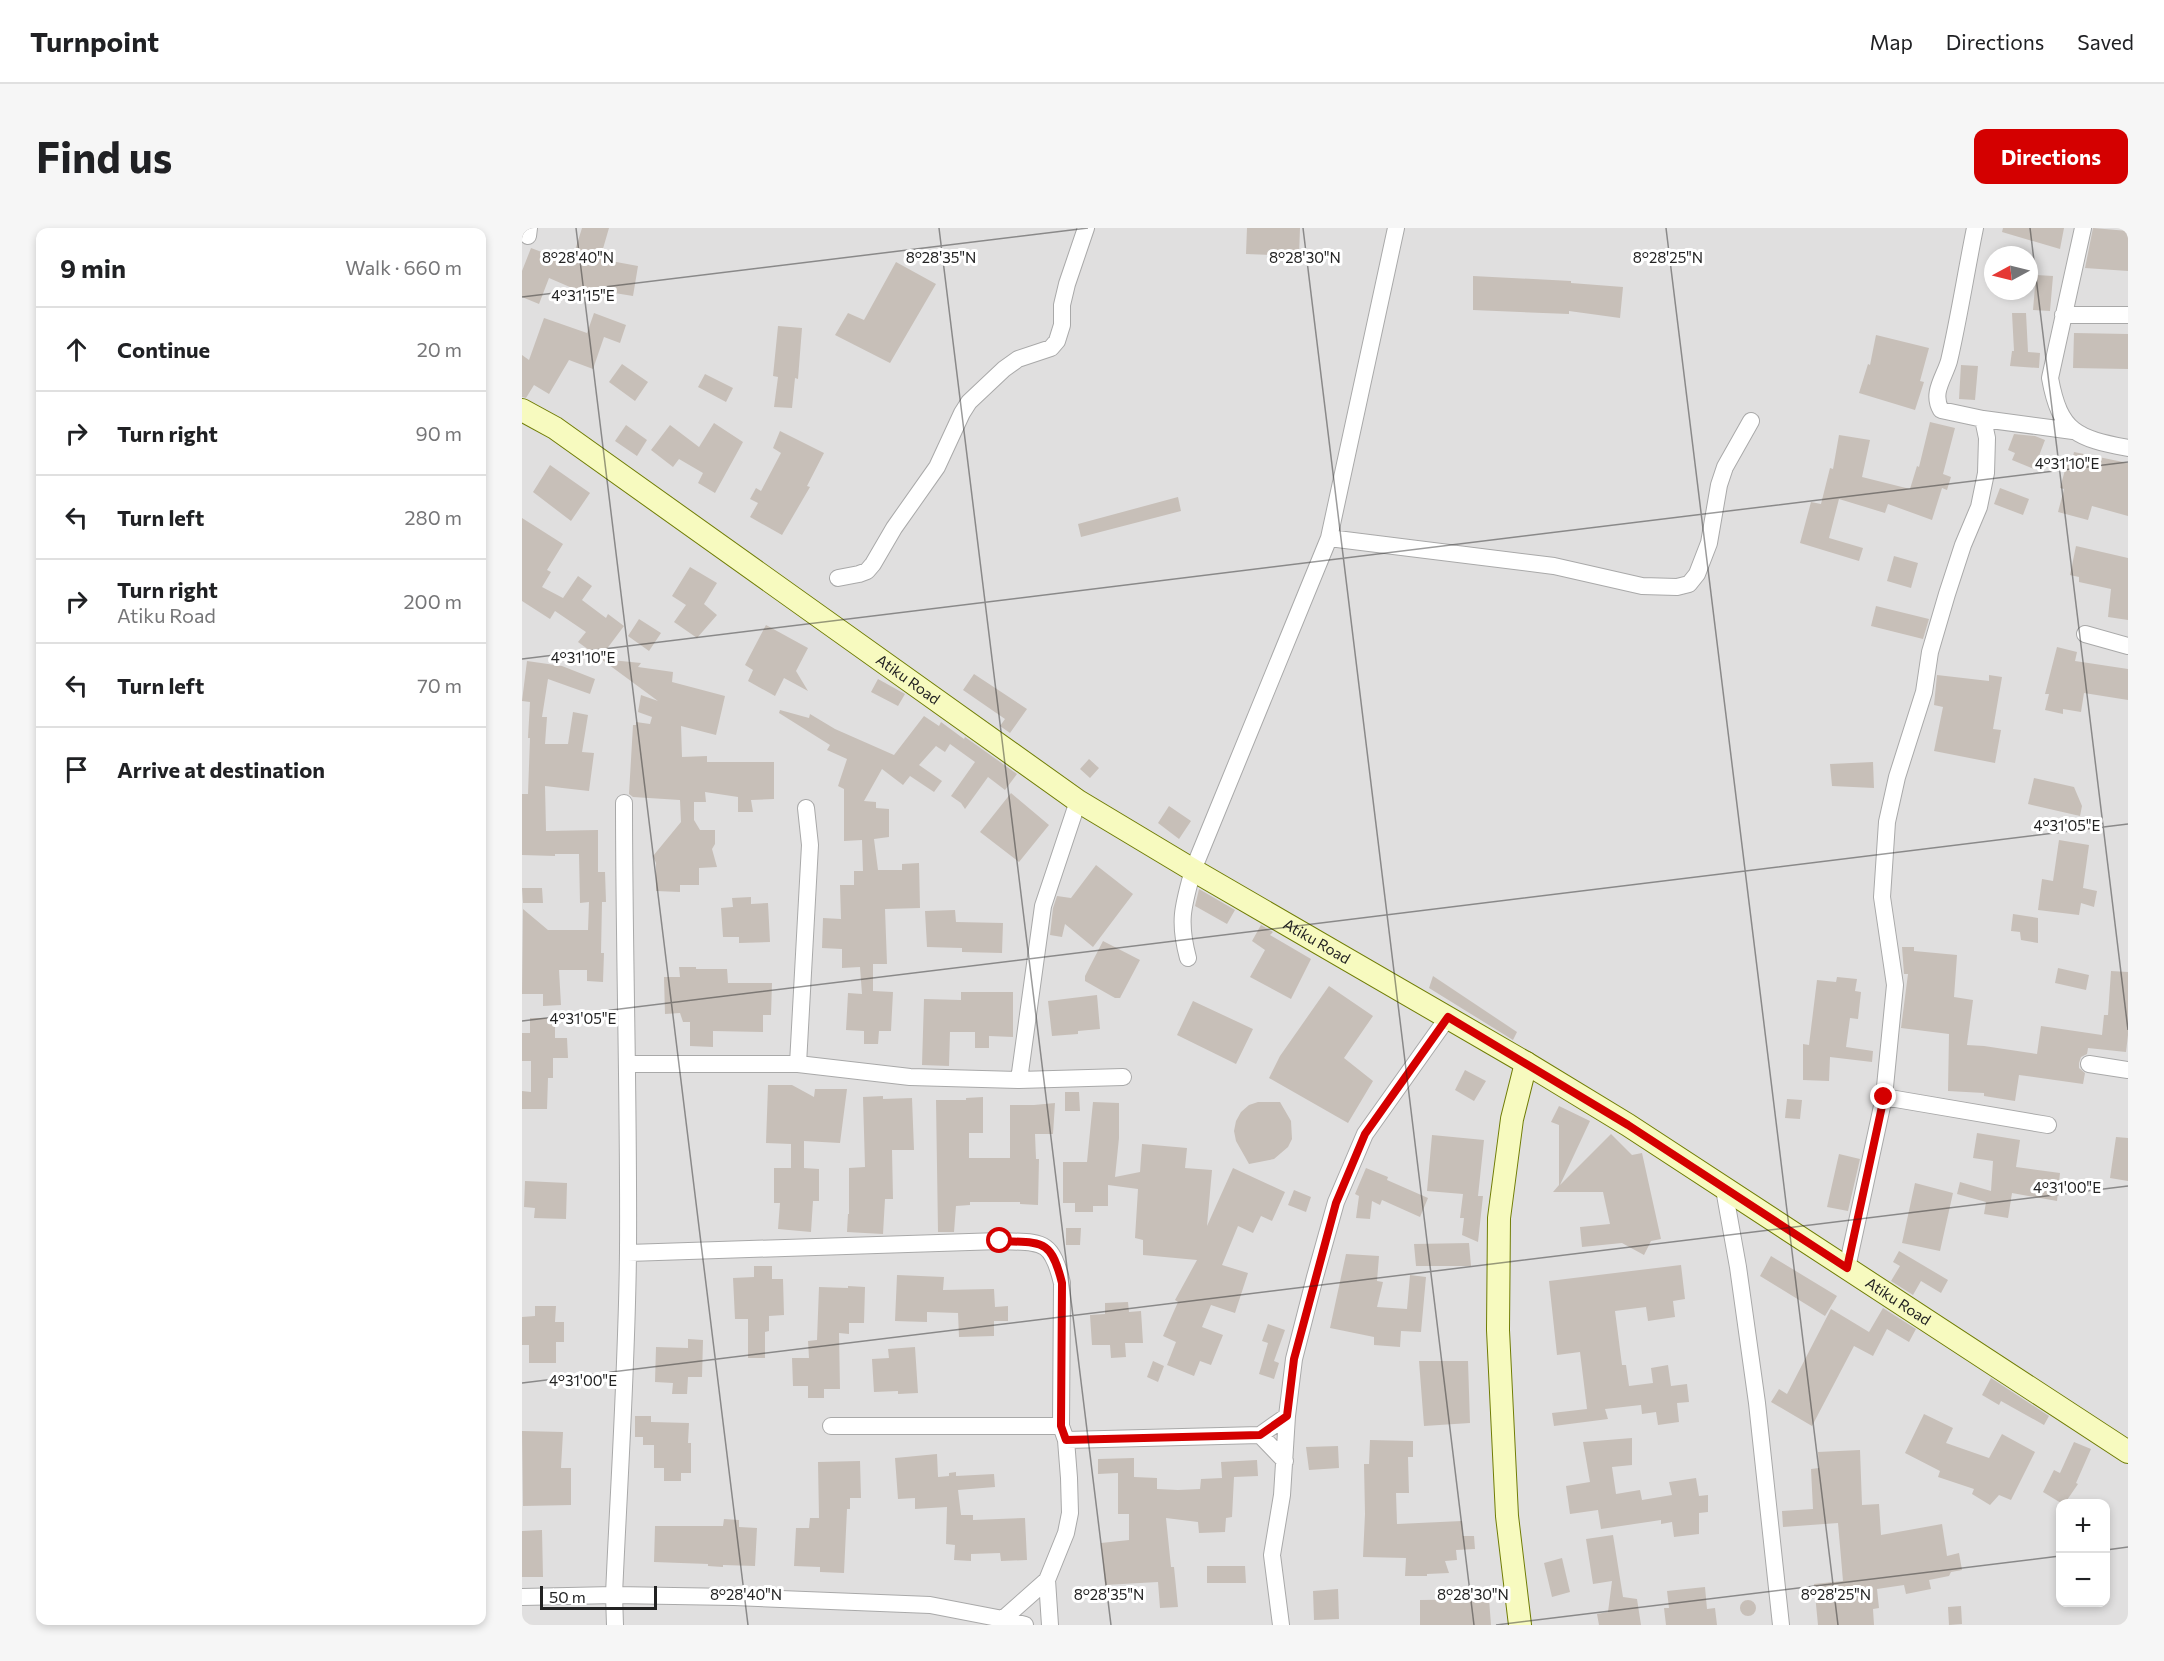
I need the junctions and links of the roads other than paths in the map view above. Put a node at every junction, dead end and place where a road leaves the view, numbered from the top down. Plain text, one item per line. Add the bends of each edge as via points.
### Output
1 (1086, 228) edge
2 (1395, 228) edge
3 (1975, 228) edge
4 (2083, 228) edge
5 (2063, 315) junction
6 (2128, 315) edge
7 (522, 410) edge
8 (1983, 419) junction
9 (1751, 421) dead end
10 (2073, 431) junction
11 (2128, 448) edge
12 (1329, 538) junction
13 (838, 578) dead end
14 (2085, 634) dead end
15 (2128, 646) edge
16 (1077, 801) junction
17 (624, 803) dead end
18 (806, 808) dead end
19 (1193, 870) junction
20 (1188, 958) dead end
21 (1448, 1017) junction
22 (1526, 1063) junction
23 (628, 1064) junction
24 (798, 1064) junction
25 (2089, 1064) dead end
26 (2128, 1070) edge
27 (1124, 1077) dead end
28 (1019, 1080) junction
29 (1884, 1097) junction
30 (2048, 1125) dead end
31 (1724, 1189) junction
32 (628, 1253) junction
33 (1847, 1268) junction
34 (1287, 1416) junction
35 (831, 1426) dead end
36 (1064, 1433) junction
37 (1260, 1435) junction
38 (2126, 1451) edge
39 (1285, 1461) junction
40 (1047, 1580) junction
41 (614, 1595) junction
42 (522, 1597) edge
43 (1003, 1619) junction
44 (615, 1625) edge
45 (1025, 1625) edge
46 (1050, 1625) edge
47 (1281, 1625) edge
48 (1520, 1625) edge
49 (1781, 1625) edge

1 - 13 street via 1067,284 1057,341 1051,348 1018,359 969,402 937,467 873,564 867,571
2 - 12 street
3 - 8 street via 1948,363 1936,402 1941,410
4 - 5 street
5 - 6 street
5 - 10 street via 2050,378 2061,416
7 - 16 street, Atiku Road via 555,428
8 - 10 street
8 - 29 street via 1986,473 1979,507 1930,652 1924,692 1887,822 1882,897 1895,986
9 - 12 street via 1725,467 1709,543 1689,584 1642,586 1554,566
10 - 11 street via 2095,441
12 - 19 street
14 - 15 street
16 - 19 street, Atiku Road
16 - 28 street via 1043,906
17 - 23 street
18 - 24 street via 810,845
19 - 20 street via 1183,907 1182,934
19 - 21 street, Atiku Road
21 - 22 street, Atiku Road
21 - 34 street via 1365,1134 1336,1203 1294,1359
22 - 31 street, Atiku Road
22 - 48 street via 1512,1119 1499,1218 1498,1329 1507,1516
23 - 24 street
23 - 32 street
24 - 28 street via 910,1077
25 - 26 street
27 - 28 street
29 - 30 street
29 - 33 street
31 - 33 street, Atiku Road
31 - 49 street via 1757,1403
32 - 36 street via 1038,1242 1051,1251 1062,1283
32 - 41 street
33 - 38 street, Atiku Road
34 - 37 street
34 - 39 street
35 - 36 street
36 - 37 street
36 - 40 street via 1070,1513
37 - 39 street
39 - 47 street via 1272,1556
40 - 43 street
40 - 46 street
41 - 42 street
41 - 43 street via 930,1605
41 - 44 street
43 - 45 street

